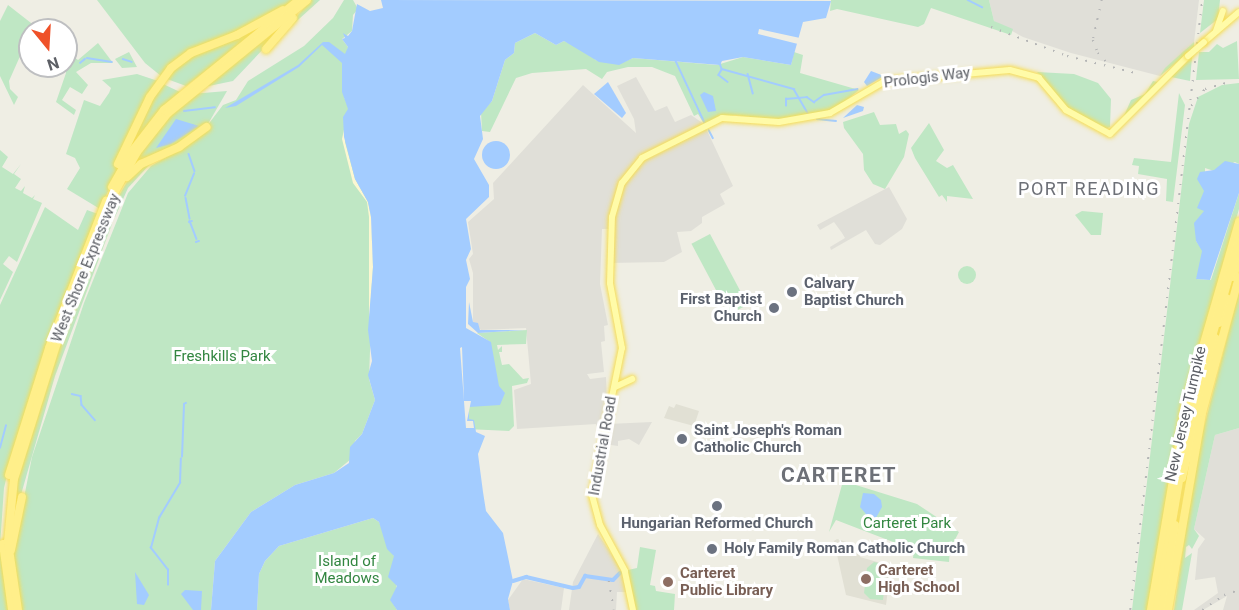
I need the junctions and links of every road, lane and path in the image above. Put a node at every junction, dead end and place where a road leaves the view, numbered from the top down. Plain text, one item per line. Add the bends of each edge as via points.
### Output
1 (298, 0) edge
2 (308, 0) edge
3 (1222, 11) dead end
4 (1239, 12) edge
5 (1216, 31) junction
6 (266, 49) dead end
7 (196, 85) junction
8 (183, 96) junction
9 (207, 127) dead end
10 (104, 220) junction
11 (1239, 222) edge
12 (91, 236) junction
13 (1239, 241) edge
14 (1239, 258) edge
15 (1239, 277) edge
16 (616, 375) joint
17 (632, 379) dead end
18 (613, 390) junction
19 (22, 497) dead end
20 (15, 599) junction
21 (12, 610) edge
22 (18, 610) edge
23 (633, 610) edge
24 (1151, 610) edge
25 (1156, 610) edge
26 (1162, 610) edge
27 (1168, 610) edge

1 - 7 highway, West Shore Expressway
1 - 12 highway via 243,32 191,53 166,73 117,167
2 - 6 highway
2 - 7 highway, West Shore Expressway
3 - 5 main road
4 - 5 main road
5 - 16 main road, Prologis Way, bridge via 1110,134 1070,113 1039,78 1020,70 885,81 830,113 767,122 722,118 655,149 642,158 622,183 611,230 609,283 622,348
7 - 8 highway, West Shore Expressway
8 - 10 highway, West Shore Expressway via 137,152
8 - 12 highway, West Shore Expressway via 133,150
9 - 10 highway via 131,172
10 - 20 highway, West Shore Expressway via 53,351 14,478 8,542
11 - 24 highway, New Jersey Turnpike via 1185,409
12 - 21 highway, West Shore Expressway via 40,373 9,477 3,543
13 - 25 highway, New Jersey Turnpike via 1191,411
14 - 26 highway, New Jersey Turnpike via 1191,434
15 - 27 highway, New Jersey Turnpike via 1197,436
16 - 18 main road, Industrial Road
17 - 18 main road via 620,382
18 - 23 main road, Industrial Road via 592,495 596,517 625,571
19 - 20 highway via 11,552
20 - 22 highway, West Shore Expressway

